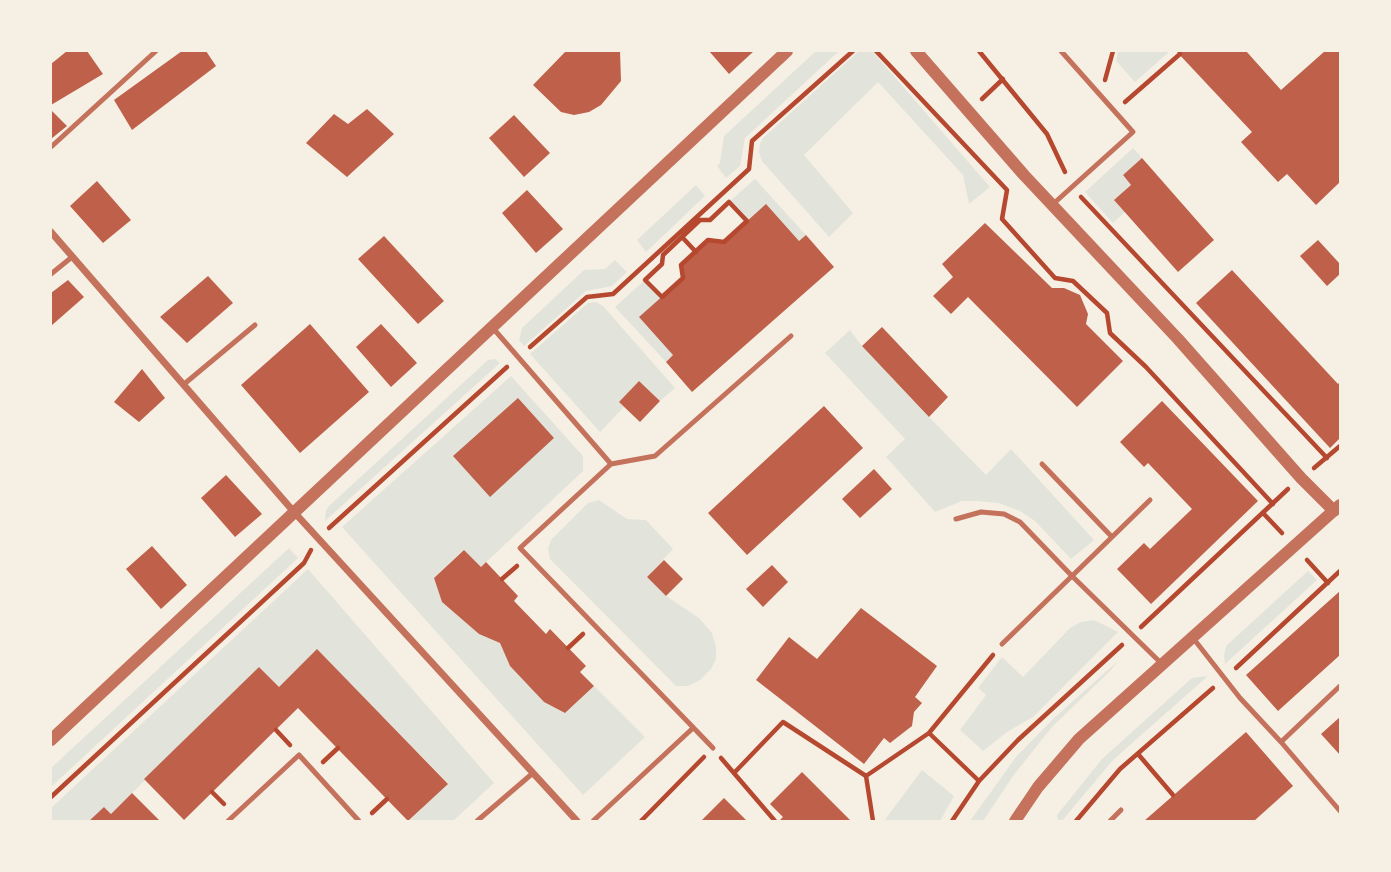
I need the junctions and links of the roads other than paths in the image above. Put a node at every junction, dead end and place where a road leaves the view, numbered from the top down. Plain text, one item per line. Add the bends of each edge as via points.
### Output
1 (156, 51) edge
2 (787, 51) edge
3 (916, 51) edge
4 (1061, 51) edge
5 (51, 147) edge
6 (1052, 205) junction
7 (51, 232) edge
8 (72, 257) junction
9 (51, 274) edge
10 (255, 325) dead end
11 (492, 327) junction
12 (791, 336) dead end
13 (183, 385) junction
14 (611, 464) junction
15 (1042, 464) dead end
16 (1150, 500) dead end
17 (1338, 511) edge
18 (294, 512) junction
19 (956, 519) dead end
20 (1112, 537) junction
21 (1072, 576) junction
22 (1193, 638) junction
23 (1002, 644) road end
24 (1163, 665) junction
25 (1340, 686) edge
26 (693, 728) junction
27 (51, 740) edge
28 (1281, 741) junction
29 (713, 748) road end
30 (533, 773) junction
31 (1121, 810) dead end
32 (1340, 811) edge
33 (228, 821) edge
34 (359, 821) edge
35 (477, 821) edge
36 (577, 821) edge
37 (593, 821) edge
38 (1014, 821) edge
39 (1110, 821) edge

1 - 5 lane
2 - 11 street
3 - 6 street
4 - 6 lane via 1133,132
6 - 17 street via 1301,478
7 - 8 street
8 - 9 lane
8 - 13 street
10 - 13 lane
11 - 14 lane
11 - 18 street
12 - 14 lane via 655,456
13 - 18 street
14 - 26 lane via 520,548
15 - 20 lane
16 - 20 lane
17 - 22 street
18 - 27 street
18 - 30 street
19 - 21 lane via 981,512 1004,514 1020,522
20 - 21 lane
21 - 23 lane
21 - 24 lane
22 - 24 street
22 - 28 lane
24 - 38 street via 1079,739
25 - 28 lane
26 - 29 lane
26 - 37 lane
28 - 32 lane
30 - 35 lane
30 - 36 street
31 - 39 lane
33 - 34 lane via 299,755

